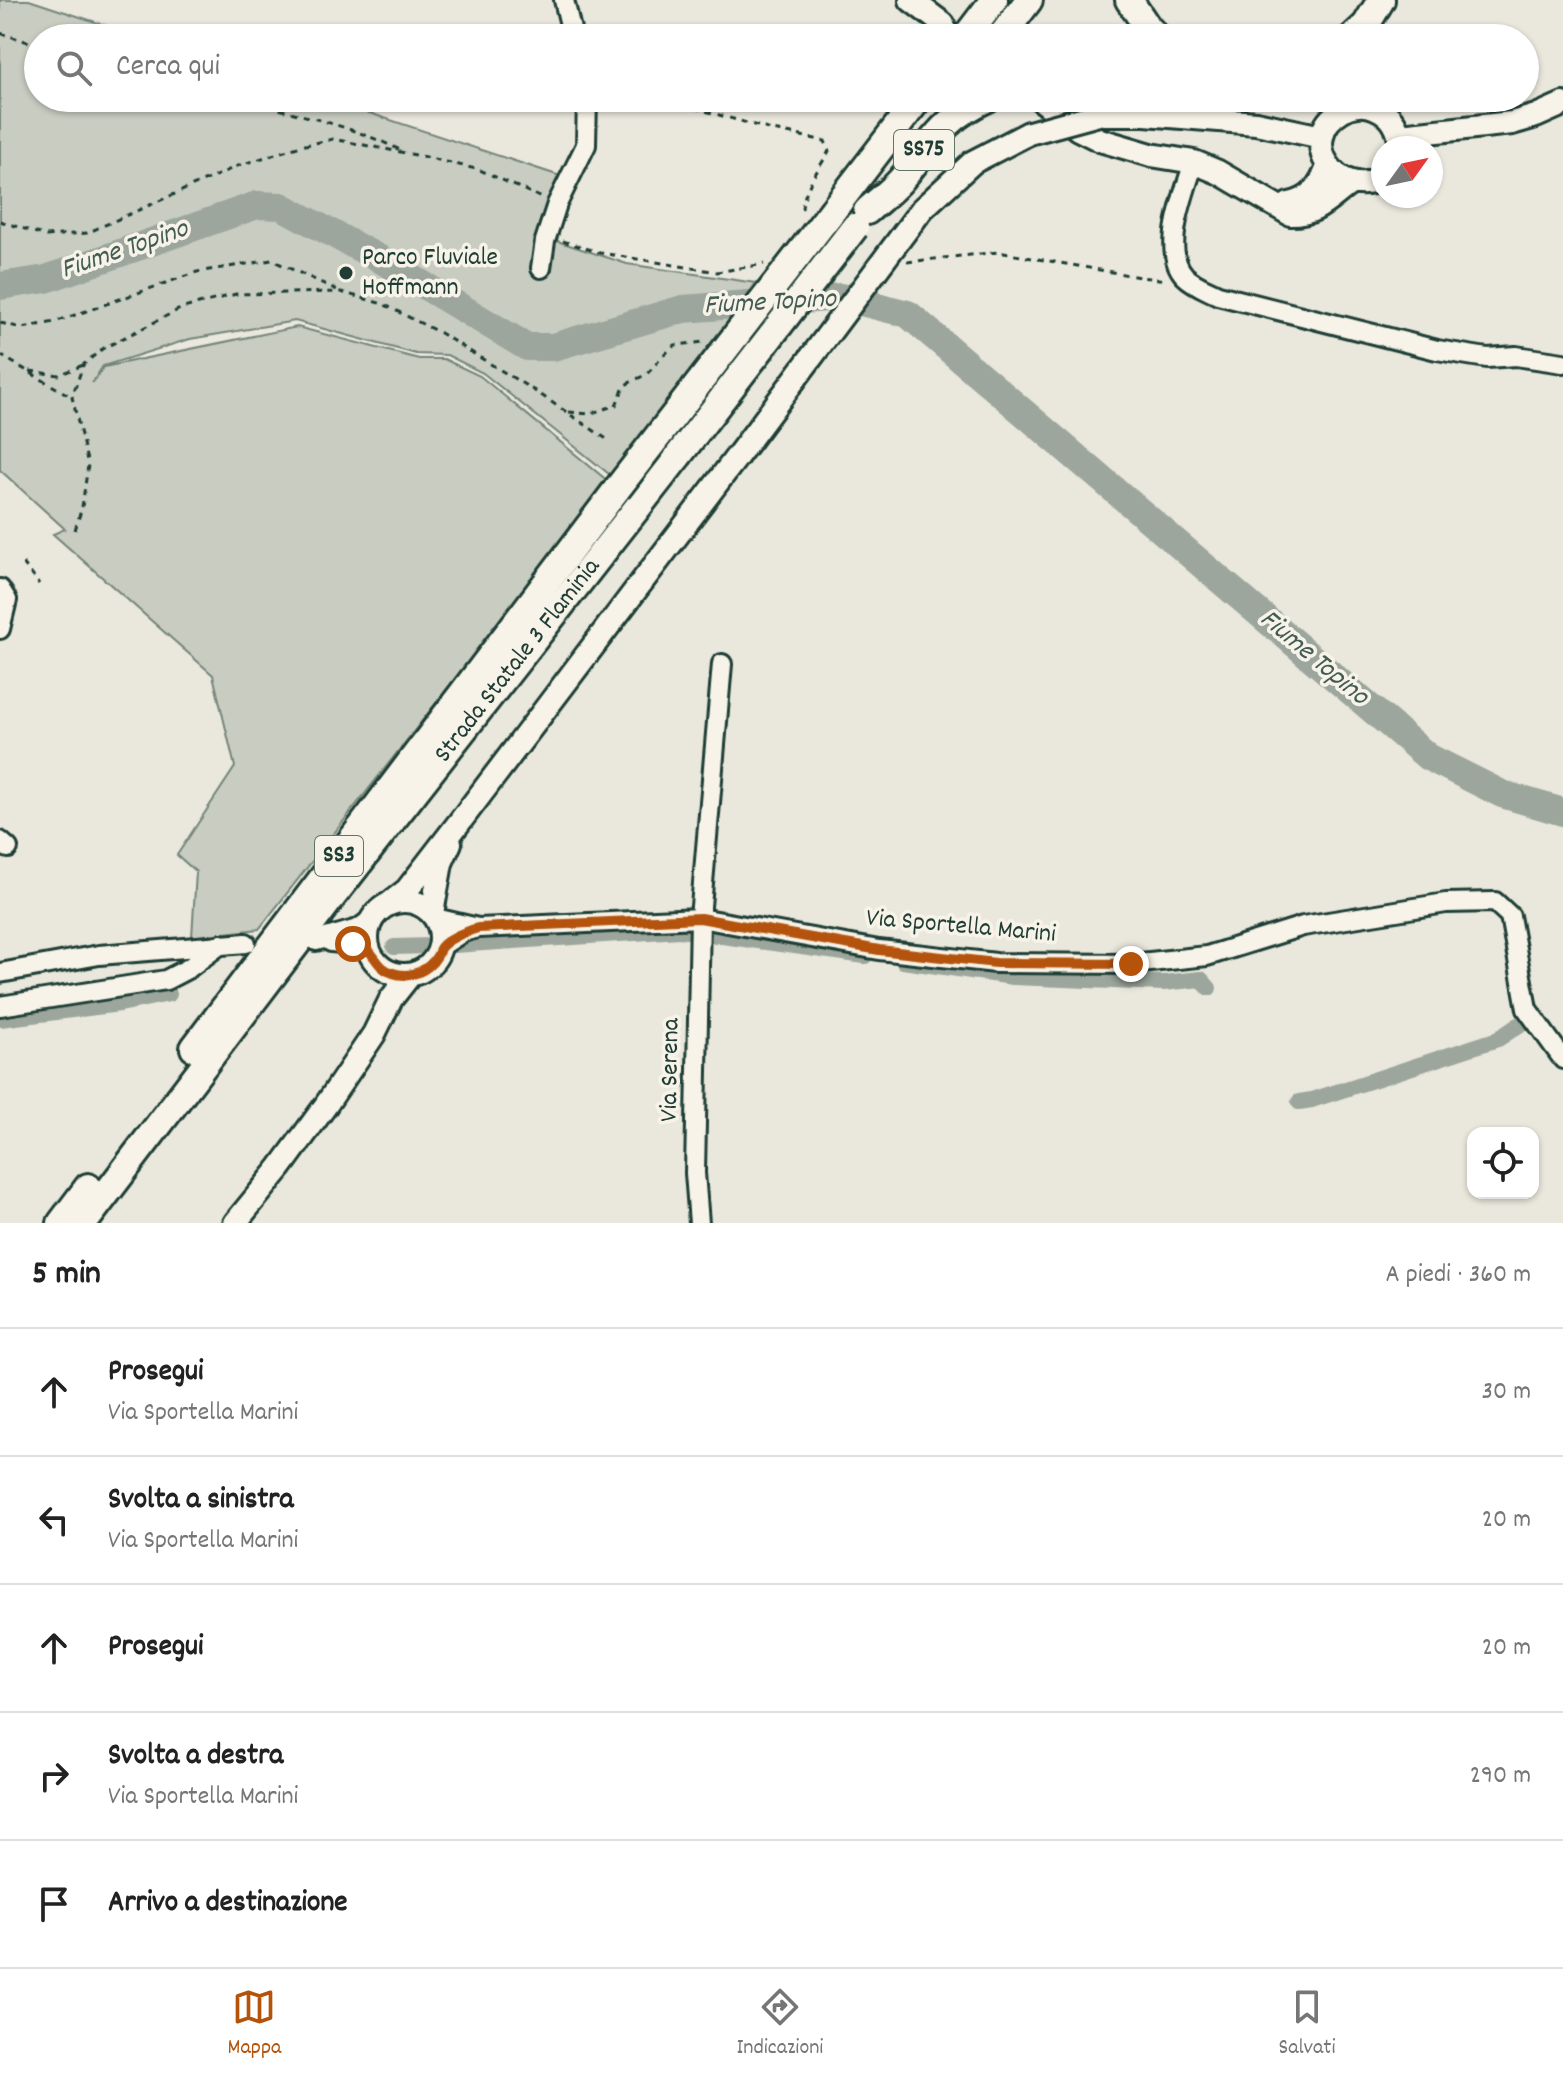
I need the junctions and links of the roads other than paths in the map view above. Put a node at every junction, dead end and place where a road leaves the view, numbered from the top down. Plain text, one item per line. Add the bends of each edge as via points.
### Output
1 (564, 0) edge
2 (911, 0) edge
3 (982, 0) edge
4 (994, 0) edge
5 (1029, 0) edge
6 (1129, 0) edge
7 (1381, 0) edge
8 (570, 24) edge
9 (942, 24) edge
10 (962, 24) edge
11 (965, 24) edge
12 (1011, 24) edge
13 (1145, 24) edge
14 (1367, 24) edge
15 (1563, 104) edge
16 (587, 112) edge
17 (899, 112) edge
18 (908, 112) edge
19 (943, 112) edge
20 (961, 112) edge
21 (1057, 112) edge
22 (1338, 112) edge
23 (1384, 112) edge
24 (1399, 136) edge
25 (1436, 136) edge
26 (1322, 137) junction
27 (1194, 162) junction
28 (1328, 167) junction
29 (1351, 183) junction
30 (1371, 183) edge
31 (839, 202) junction
32 (1271, 204) junction
33 (861, 219) junction
34 (541, 268) dead end
35 (1563, 363) edge
36 (0, 589) edge
37 (0, 629) edge
38 (722, 664) dead end
39 (458, 824) junction
40 (381, 912) junction
41 (434, 915) junction
42 (700, 918) junction
43 (478, 928) junction
44 (246, 943) dead end
45 (221, 944) junction
46 (440, 947) junction
47 (372, 955) junction
48 (0, 973) edge
49 (410, 975) junction
50 (0, 1006) edge
51 (374, 1034) junction
52 (1563, 1059) edge
53 (61, 1223) edge
54 (84, 1223) edge
55 (235, 1223) edge
56 (699, 1223) edge

1 - 8 street
2 - 9 main road
3 - 10 highway
4 - 11 highway
5 - 12 highway
6 - 13 highway
7 - 14 highway
15 - 25 main road via 1512,123
16 - 34 street via 586,145 555,210
17 - 31 highway, SS75
18 - 31 highway, Strada Statale 3 Flaminia / SS3
19 - 33 highway, Strada Statale 3 Flaminia / SS3
20 - 33 highway, SS75
21 - 27 main road via 1100,140
22 - 26 main road
23 - 24 main road
26 - 28 main road
26 - 39 main road, bridge via 1256,123 1099,114 1029,133 973,162 922,209
27 - 32 main road
27 - 35 street via 1174,234 1175,261 1196,284 1218,295 1437,350
28 - 29 main road
28 - 32 main road via 1312,195 1301,202
29 - 30 main road
29 - 32 main road via 1303,214
31 - 53 highway, Strada Statale 3 Flaminia / SS3, bridge
33 - 54 highway, Strada Statale 3 Flaminia / SS3, bridge
36 - 37 street via 7,600
38 - 42 street, Via Serena
39 - 40 main road via 407,890
39 - 41 main road via 441,863
40 - 41 main road, Via Sportella Marini via 400,901 423,906
40 - 47 main road via 368,929
40 - 47 street via 358,929 316,941 353,944
41 - 43 street, Via Sportella Marini
41 - 46 main road
42 - 43 street, Via Sportella Marini
42 - 52 street, Via Sportella Marini via 879,950 996,963 1131,964 1207,956 1303,926 1446,903 1495,902 1510,916 1527,1009
42 - 56 street, Via Serena via 695,1173
43 - 46 street
44 - 45 street
45 - 48 street via 99,955
45 - 50 street via 166,980
46 - 49 main road via 429,966
47 - 49 main road via 390,972
47 - 51 main road via 380,984
49 - 51 main road
51 - 55 main road

